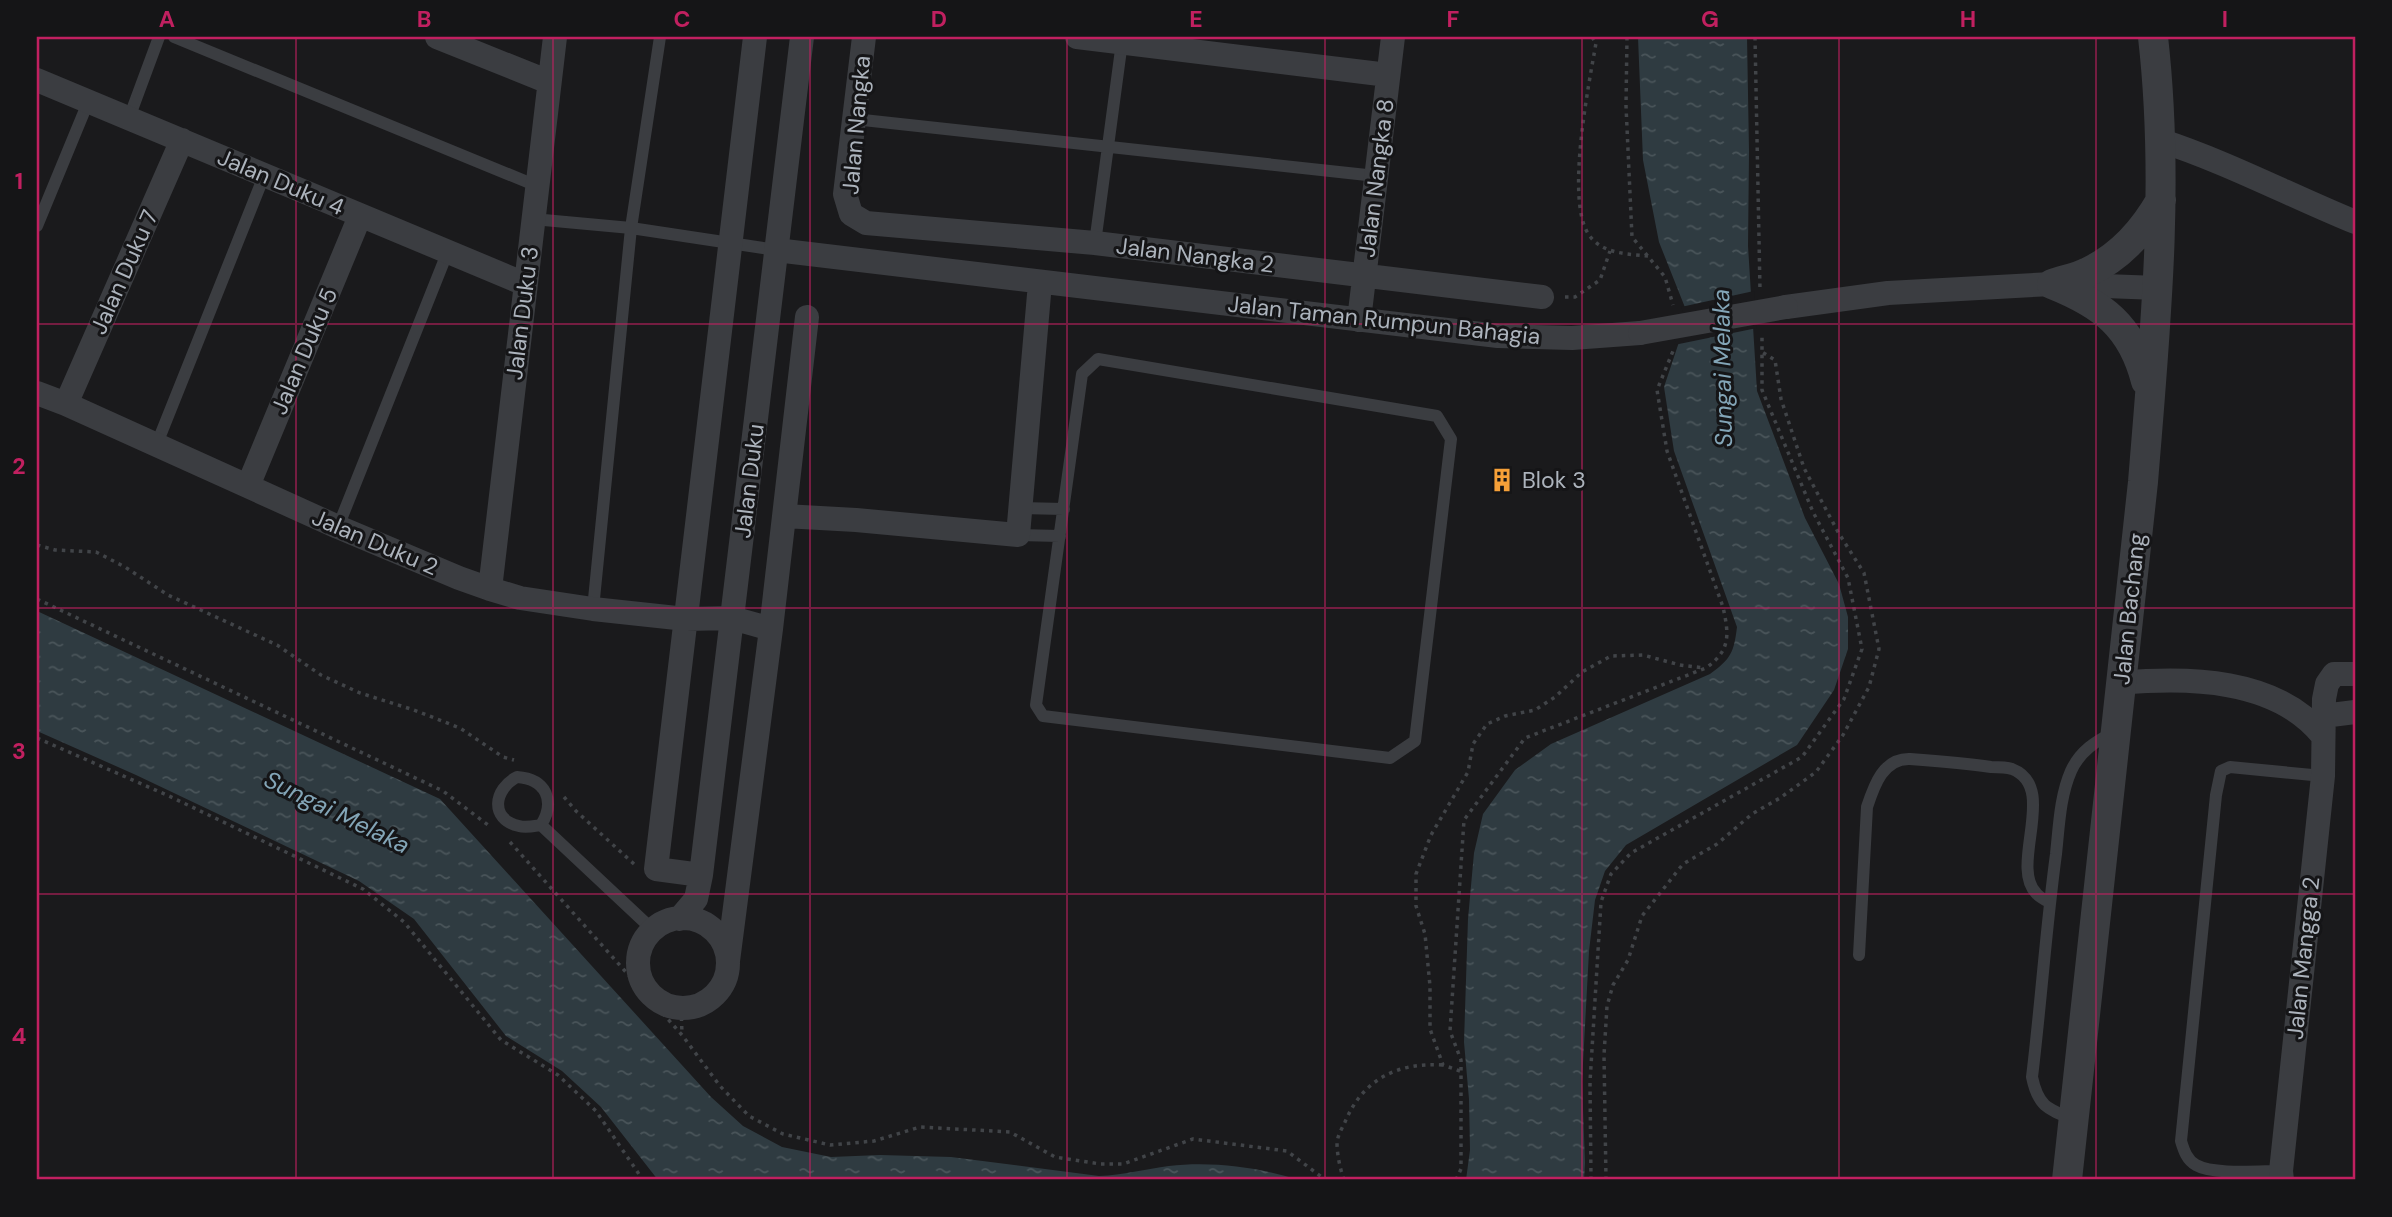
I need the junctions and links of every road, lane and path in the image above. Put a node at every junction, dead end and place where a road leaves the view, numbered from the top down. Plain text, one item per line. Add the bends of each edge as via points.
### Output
1 (159, 37) edge
2 (174, 37) edge
3 (437, 37) edge
4 (555, 37) edge
5 (660, 37) edge
6 (755, 37) edge
7 (802, 37) edge
8 (864, 37) edge
9 (1077, 37) edge
10 (1393, 37) edge
11 (1592, 37) edge
12 (1626, 37) edge
13 (1755, 37) edge
14 (2153, 37) edge
15 (1122, 42) junction
16 (1388, 75) junction
17 (37, 80) edge
18 (549, 82) junction
19 (89, 100) junction
20 (129, 118) junction
21 (854, 119) junction
22 (182, 140) junction
23 (2159, 140) junction
24 (1108, 147) junction
25 (264, 176) junction
26 (1376, 176) junction
27 (537, 186) junction
28 (2161, 200) junction
29 (851, 214) joint
30 (360, 216) junction
31 (533, 219) junction
32 (2355, 222) edge
33 (37, 226) edge
34 (631, 228) junction
35 (1095, 243) junction
36 (732, 244) junction
37 (776, 250) junction
38 (448, 251) junction
39 (1610, 251) junction
40 (1648, 256) junction
41 (1364, 275) junction
42 (1040, 282) junction
43 (1759, 283) dead end
44 (525, 284) junction
45 (2052, 284) junction
46 (2158, 288) junction
47 (1542, 297) joint
48 (1674, 311) dead end
49 (807, 317) dead end
50 (1359, 320) junction
51 (1762, 329) dead end
52 (1674, 349) dead end
53 (1762, 352) junction
54 (37, 393) edge
55 (2150, 398) junction
56 (66, 404) junction
57 (156, 446) junction
58 (248, 486) junction
59 (1020, 508) junction
60 (1064, 509) junction
61 (784, 516) junction
62 (338, 527) junction
63 (1018, 535) junction
64 (1060, 536) junction
65 (37, 545) edge
66 (489, 589) junction
67 (37, 598) edge
68 (593, 609) junction
69 (732, 618) junction
70 (686, 619) junction
71 (771, 629) junction
72 (1706, 668) junction
73 (2355, 674) edge
74 (2121, 683) junction
75 (2355, 712) edge
76 (2322, 725) junction
77 (2115, 732) junction
78 (37, 738) edge
79 (519, 762) dead end
80 (2323, 776) junction
81 (561, 794) dead end
82 (541, 825) junction
83 (493, 829) dead end
84 (503, 837) dead end
85 (634, 865) dead end
86 (701, 875) junction
87 (2049, 902) junction
88 (679, 919) junction
89 (653, 930) junction
90 (1859, 955) dead end
91 (728, 961) junction
92 (681, 1009) junction
93 (682, 1035) junction
94 (1443, 1065) junction
95 (1461, 1071) junction
96 (2074, 1119) junction
97 (2281, 1176) edge
98 (643, 1180) edge
99 (1331, 1180) edge
100 (1344, 1180) edge
101 (1456, 1180) edge
102 (1591, 1180) edge
103 (1606, 1180) edge
104 (2067, 1180) edge

1 - 20 lane
2 - 27 lane
3 - 18 street
4 - 18 street, Jalan Duku 3
5 - 34 lane
6 - 36 street
7 - 37 street, Jalan Duku
8 - 21 street, Jalan Nangka
9 - 15 street
10 - 16 street, Jalan Nangka 8
11 - 39 path via 1596,43 1583,120 1580,210 1589,236
12 - 40 path via 1632,237
13 - 43 path
14 - 23 street, Jalan Bachang
15 - 16 street
15 - 24 lane
16 - 26 street, Jalan Nangka 8
17 - 19 street, Jalan Duku 4
18 - 27 street, Jalan Duku 3
19 - 20 street, Jalan Duku 4
19 - 33 lane
20 - 22 street, Jalan Duku 4
21 - 24 lane
21 - 29 street, Jalan Nangka via 845,194
22 - 25 street, Jalan Duku 4
22 - 56 street, Jalan Duku 7
23 - 28 street, Jalan Bachang
23 - 32 street via 2202,154
24 - 26 lane
24 - 35 lane
25 - 30 street, Jalan Duku 4
25 - 57 lane
26 - 41 street, Jalan Nangka 8
27 - 31 street, Jalan Duku 3
28 - 45 street via 2148,222 2111,257 2088,273
28 - 46 street, Jalan Bachang
29 - 35 street, Jalan Nangka 2 via 866,223
30 - 38 street, Jalan Duku 4
30 - 58 street, Jalan Duku 5
31 - 34 lane
31 - 44 street, Jalan Duku 3
34 - 36 lane
34 - 68 lane
35 - 41 street, Jalan Nangka 2
36 - 37 lane
36 - 70 street
37 - 42 street, Jalan Taman Rumpun Bahagia
37 - 69 street, Jalan Duku
38 - 44 street, Jalan Duku 4
38 - 62 lane
39 - 40 path
39 - 47 path via 1600,280 1575,297
40 - 48 path via 1665,277
41 - 47 street, Jalan Nangka 2
41 - 50 street, Jalan Nangka 8
42 - 50 street, Jalan Taman Rumpun Bahagia
42 - 59 street
44 - 66 street, Jalan Duku 3
45 - 46 street, Jalan Taman Rumpun Bahagia
45 - 50 street, Jalan Taman Rumpun Bahagia, bridge via 1888,293 1640,333 1572,338 1498,336
45 - 55 street via 2088,300 2117,322 2133,344
46 - 55 street, Jalan Bachang
49 - 61 street
51 - 53 path
52 - 72 path via 1657,390 1667,451 1727,628 1720,658
53 - 102 path via 1762,390 1813,512 1847,578 1862,649 1844,699 1802,757 1631,853 1611,874 1601,902 1590,1082
53 - 103 path via 1775,360 1781,399 1804,468 1864,573 1879,649 1869,687 1843,735 1815,772 1683,864 1642,916 1629,960 1613,985 1607,1006
54 - 56 street, Jalan Duku 2
55 - 74 street, Jalan Bachang
56 - 57 street, Jalan Duku 2
57 - 58 street, Jalan Duku 2
58 - 62 street, Jalan Duku 2
59 - 60 lane
59 - 63 street
60 - 64 lane
60 - 64 lane via 1082,374 1098,359 1437,416 1451,439 1415,741 1390,758 1043,716 1036,705
61 - 63 street
61 - 71 street
62 - 66 street, Jalan Duku 2
63 - 64 lane
65 - 79 path via 96,552 168,595 276,645 321,674 360,693 460,728 503,757
66 - 68 street, Jalan Duku 2
67 - 83 path via 443,791
68 - 70 street, Jalan Duku 2
69 - 70 street, Jalan Duku 2
69 - 71 street, Jalan Duku 2
69 - 86 street, Jalan Duku
70 - 86 street via 656,869
71 - 91 street
72 - 94 path via 1643,655 1611,656 1582,672 1535,710 1487,724 1416,874 1416,906 1425,934 1430,986 1430,1029
72 - 95 path via 1525,738 1464,820 1450,1031
73 - 76 street, Jalan Mangga 2 via 2334,674 2327,684
74 - 76 street via 2220,684 2294,708
74 - 77 street, Jalan Bachang
75 - 76 street
76 - 80 street, Jalan Mangga 2
77 - 87 lane via 2082,752 2072,768 2064,790
77 - 96 street, Jalan Bachang
78 - 98 path via 363,889 404,922 501,1040 558,1075 596,1111
80 - 97 street, Jalan Mangga 2
80 - 97 lane via 2230,767 2221,771 2216,795 2181,1142 2196,1166
81 - 85 path
82 - 82 lane via 518,826 502,816 497,805 506,783 517,777 539,783 549,804
82 - 89 lane
84 - 93 path
86 - 88 street, Jalan Duku via 696,899
87 - 90 lane via 2035,893 2028,875 2033,796 2028,781 2013,770 1904,759 1886,768 1867,807
87 - 96 lane via 2032,1077 2036,1096 2048,1109
88 - 89 street
88 - 91 street via 707,926 726,947
89 - 92 street via 643,941 638,971 653,997
91 - 92 street via 720,989 710,999
92 - 93 path
93 - 99 path via 749,1116 783,1134 830,1145 874,1141 920,1127 1010,1132 1055,1157 1123,1164 1193,1139 1287,1151
94 - 95 path
94 - 100 path via 1420,1064 1391,1071 1351,1107 1337,1140
95 - 101 path via 1461,1169
96 - 104 street, Jalan Bachang

